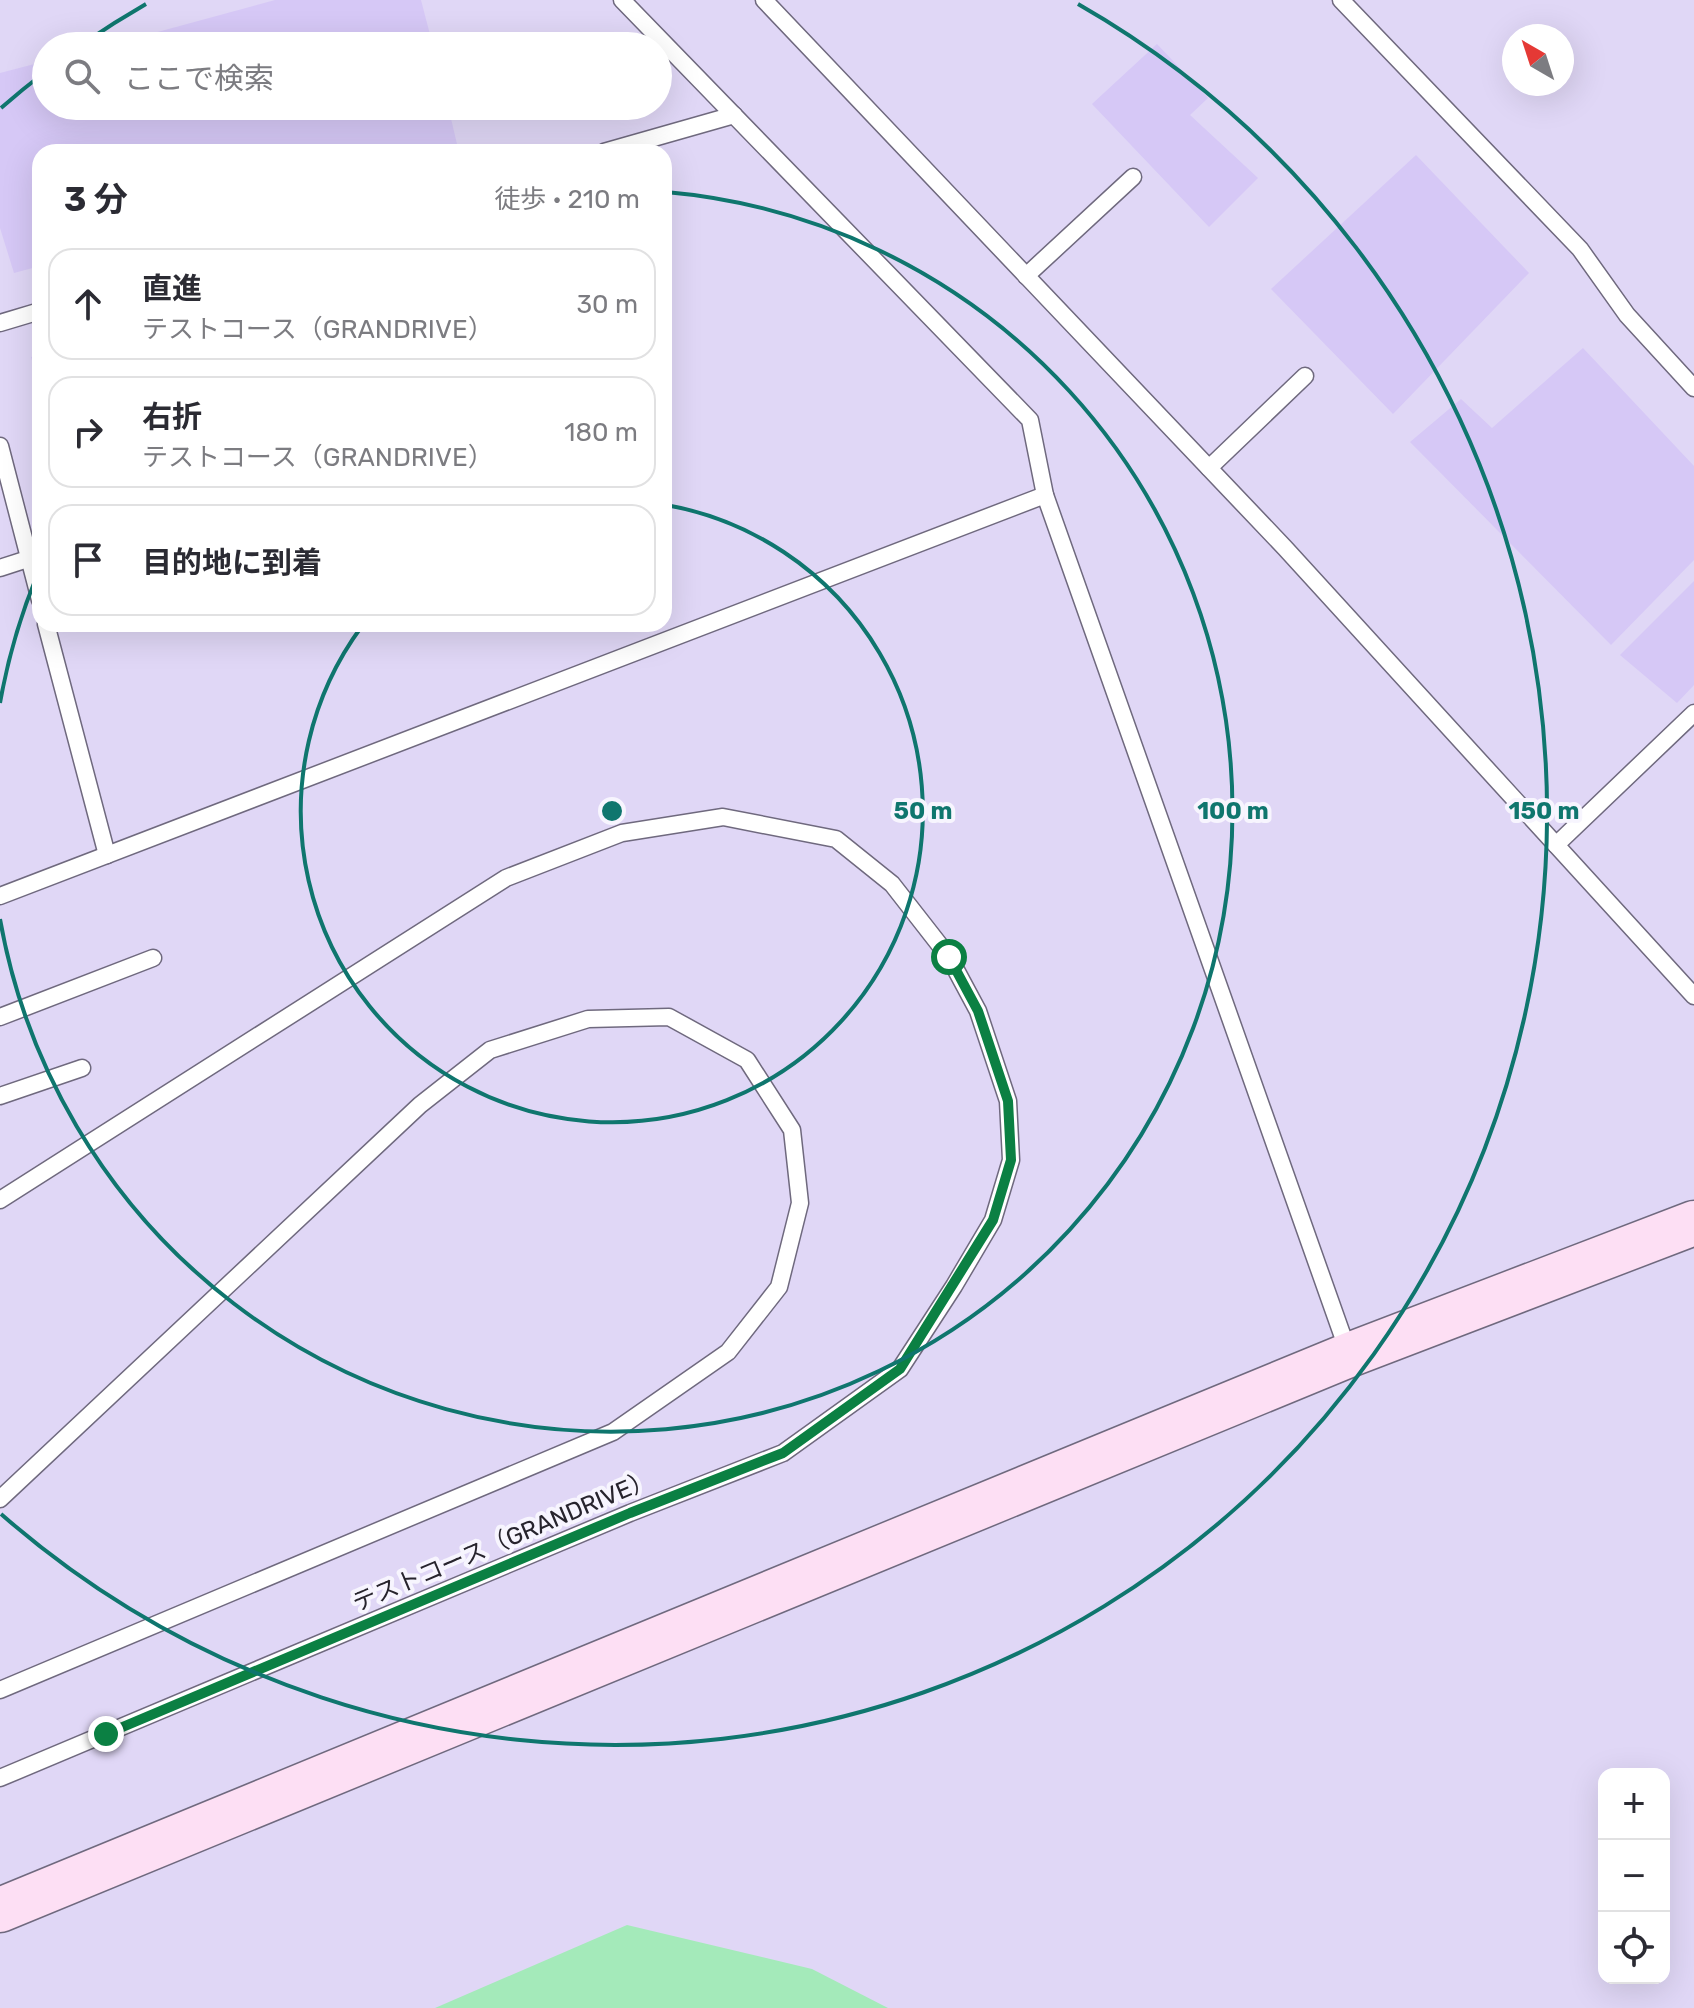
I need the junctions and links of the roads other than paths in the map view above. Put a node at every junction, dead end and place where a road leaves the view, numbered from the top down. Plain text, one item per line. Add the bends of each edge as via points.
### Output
1 (622, 0) edge
2 (764, 0) edge
3 (1341, 0) edge
4 (653, 32) edge
5 (672, 51) edge
6 (734, 115) junction
7 (632, 144) edge
8 (1133, 177) dead end
9 (1026, 276) junction
10 (32, 313) edge
11 (0, 323) edge
12 (1305, 376) dead end
13 (1694, 388) edge
14 (0, 446) edge
15 (1209, 468) junction
16 (1045, 495) junction
17 (32, 548) edge
18 (32, 559) edge
19 (0, 568) edge
20 (48, 632) edge
21 (1694, 713) edge
22 (1556, 845) junction
23 (107, 855) junction
24 (0, 896) edge
25 (153, 958) dead end
26 (1694, 996) edge
27 (0, 1017) edge
28 (82, 1068) dead end
29 (0, 1096) edge
30 (0, 1200) edge
31 (1694, 1223) edge
32 (1349, 1355) junction
33 (0, 1499) edge
34 (0, 1690) edge
35 (0, 1778) edge
36 (0, 1910) edge

1 - 4 lane
2 - 9 lane
3 - 13 lane via 1580,249 1627,315
5 - 6 lane
6 - 7 lane
6 - 16 lane via 1030,420
8 - 9 lane
9 - 15 lane
10 - 11 lane
12 - 15 lane
14 - 17 lane
15 - 22 lane
16 - 23 lane
16 - 32 lane
18 - 19 lane
20 - 23 lane
21 - 22 lane
22 - 26 lane
23 - 24 lane
25 - 27 lane
28 - 29 lane
30 - 35 lane, テストコース（GRANDRIVE） via 506,878 622,833 723,817 836,839 892,884 949,957 978,1011 1008,1101 1011,1160 993,1220 954,1286 900,1369 783,1453
31 - 32 street
32 - 36 street
33 - 34 lane via 420,1105 490,1050 588,1019 669,1017 747,1060 792,1130 800,1203 779,1287 728,1352 613,1432

